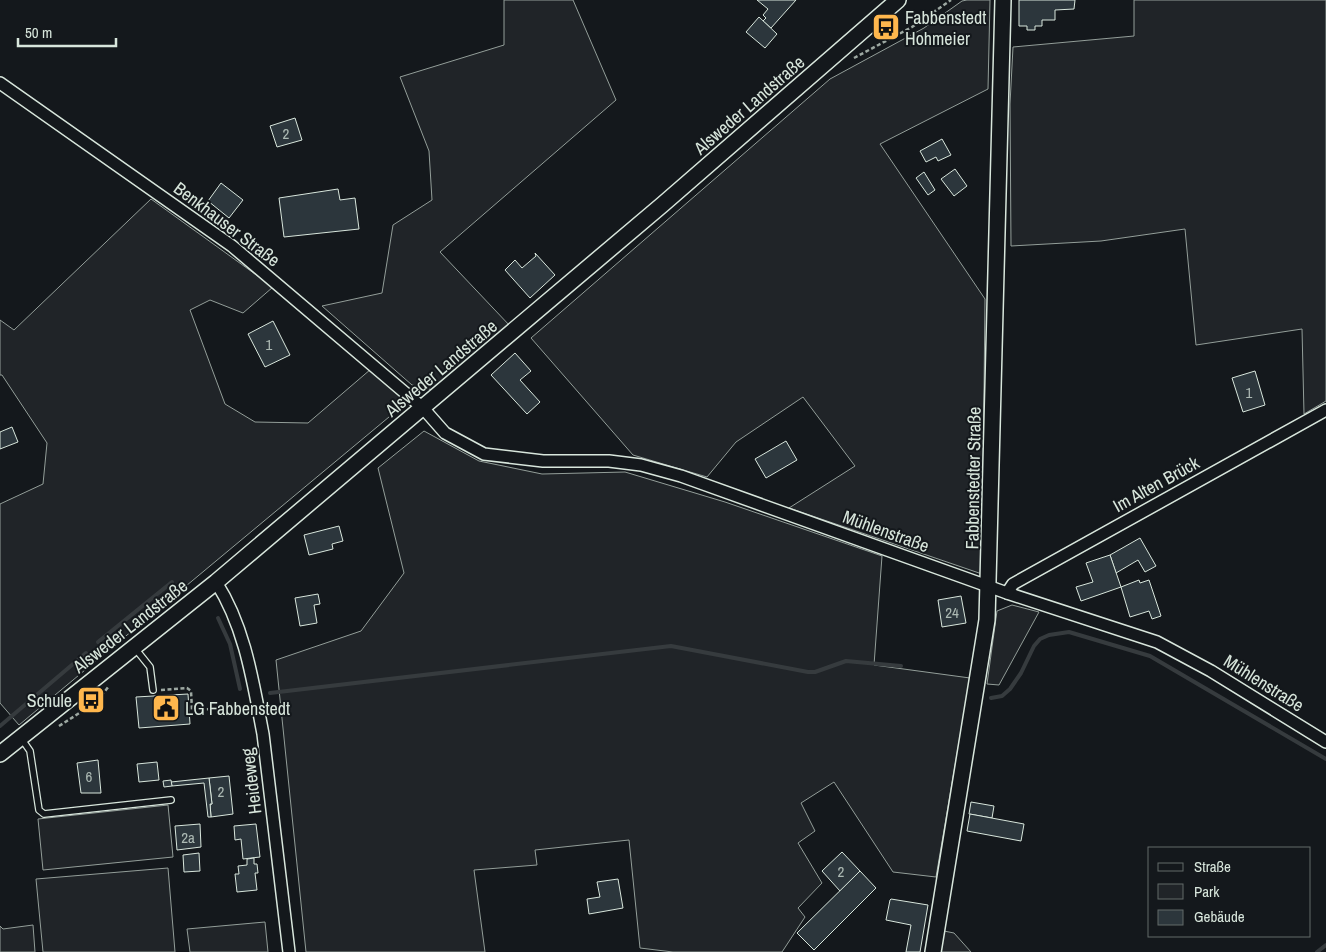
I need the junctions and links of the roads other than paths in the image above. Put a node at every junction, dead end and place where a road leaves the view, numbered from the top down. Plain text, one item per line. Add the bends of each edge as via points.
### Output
1 (898, 0) edge
2 (1003, 0) edge
3 (0, 83) edge
4 (423, 408) junction
5 (1326, 410) edge
6 (216, 582) junction
7 (989, 587) junction
8 (1007, 593) junction
9 (134, 647) junction
10 (153, 690) road end
11 (20, 738) junction
12 (1326, 742) edge
13 (0, 754) edge
14 (170, 800) dead end
15 (289, 952) edge
16 (933, 952) edge

1 - 4 street, Alsweder Landstraße
2 - 7 street, Fabbenstedter Straße
3 - 4 street, Benkhauser Straße via 232,246
4 - 6 street, Alsweder Landstraße
4 - 7 street, Mühlenstraße via 445,433 484,454 543,461 609,461 641,465 681,476
5 - 8 street, Im Alten Brück via 1013,584
6 - 9 street, Alsweder Landstraße
6 - 15 street, Heideweg via 234,612 263,734
7 - 8 street, Mühlenstraße
7 - 16 street, Fabbenstedter Straße via 983,648
8 - 12 street, Mühlenstraße via 1157,642
9 - 10 lane via 150,667
9 - 11 street, Alsweder Landstraße
11 - 13 street, Alsweder Landstraße
11 - 14 lane via 30,751 39,810 44,814

